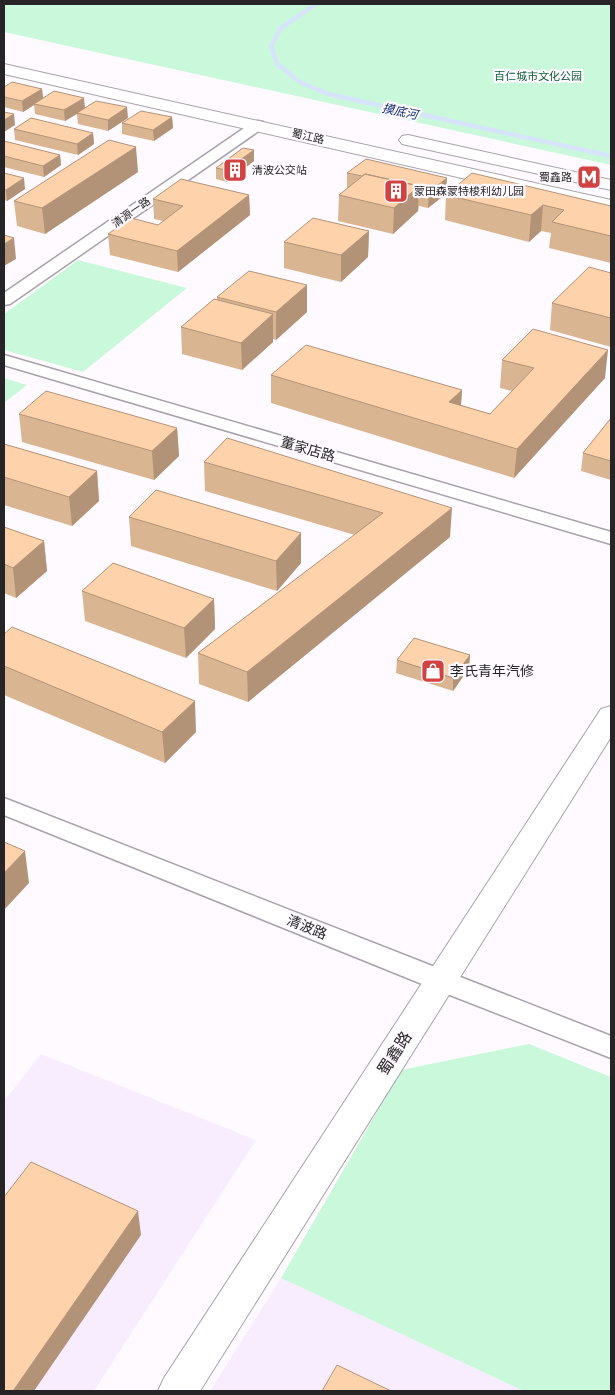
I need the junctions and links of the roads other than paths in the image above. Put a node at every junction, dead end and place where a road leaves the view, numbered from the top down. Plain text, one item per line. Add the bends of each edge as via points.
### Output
1 (4, 69) edge
2 (258, 125) junction
3 (390, 136) dead end
4 (611, 185) edge
5 (611, 206) edge
6 (4, 300) edge
7 (4, 360) edge
8 (611, 538) edge
9 (611, 715) edge
10 (4, 806) edge
11 (441, 981) junction
12 (611, 1047) edge
13 (178, 1391) edge

1 - 2 street, 蜀江路
2 - 5 street, 蜀江路
2 - 6 street, 清源一路
3 - 4 street
7 - 8 street, 董家店路
9 - 11 street, 蜀鑫路
10 - 11 street, 清波路
11 - 12 street, 清波路
11 - 13 street, 蜀鑫路

